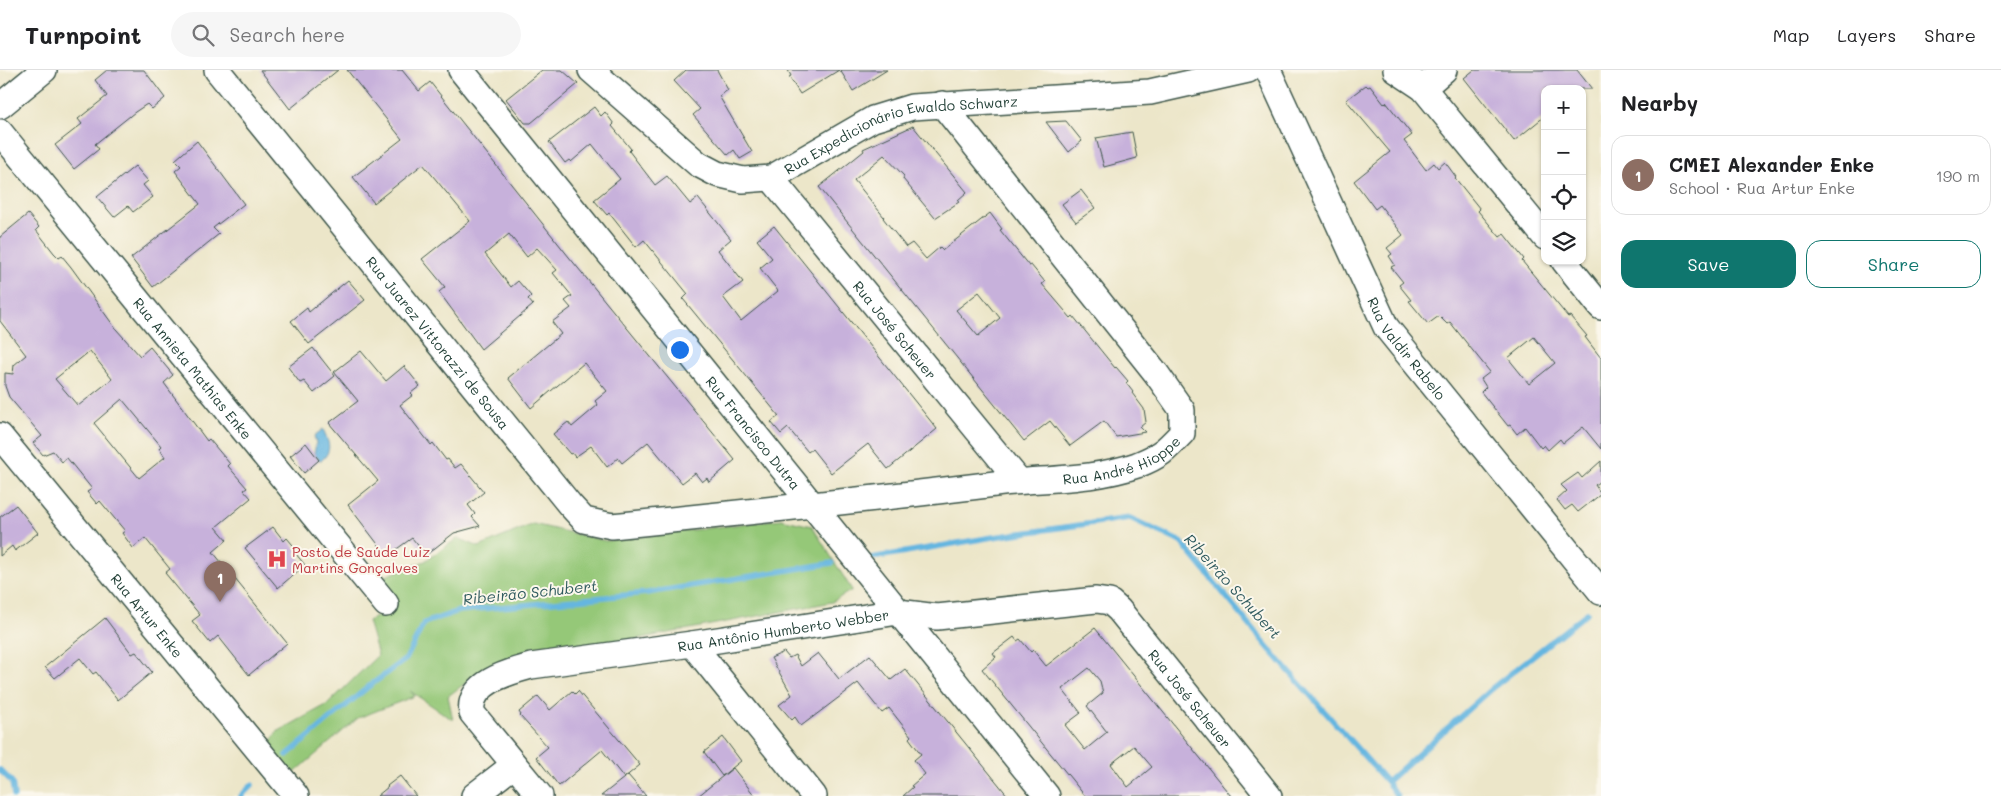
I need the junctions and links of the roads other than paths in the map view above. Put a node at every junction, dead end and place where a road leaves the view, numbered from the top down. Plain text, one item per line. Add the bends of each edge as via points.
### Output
1 (44, 70) edge
2 (217, 70) edge
3 (462, 70) edge
4 (591, 70) edge
5 (1248, 70) edge
6 (1268, 70) edge
7 (1396, 70) edge
8 (1444, 70) edge
9 (1423, 88) junction
10 (942, 104) junction
11 (0, 106) edge
12 (0, 132) edge
13 (771, 178) junction
14 (1541, 232) edge
15 (1567, 265) edge
16 (1601, 307) edge
17 (0, 436) edge
18 (1018, 481) junction
19 (811, 504) junction
20 (705, 516) joint
21 (1601, 592) edge
22 (1110, 602) joint
23 (386, 604) dead end
24 (898, 612) junction
25 (692, 644) junction
26 (514, 765) junction
27 (296, 796) edge
28 (474, 796) edge
29 (540, 796) edge
30 (814, 796) edge
31 (1047, 796) edge
32 (1269, 796) edge

1 - 11 street
2 - 20 street, Rua Juarez Vittorazzi de Sousa via 584,520 612,526
3 - 19 street, Rua Francisco Dutra
4 - 13 street, Rua Expedicionário Ewaldo Schwarz via 698,164 716,174 743,180
5 - 10 street, Rua Expedicionário Ewaldo Schwarz via 1150,92
6 - 21 street, Rua Valdir Rabelo via 1386,327
7 - 9 street
8 - 9 street
9 - 14 street
10 - 13 street, Rua Expedicionário Ewaldo Schwarz via 912,106 873,119
10 - 18 street, Rua André Hioppe via 1182,410 1182,433 1163,453 1136,465 1064,479
12 - 23 street, Rua Annieta Mathias Enke
13 - 18 street, Rua José Scheuer
15 - 16 street
17 - 27 street, Rua Artur Enke
18 - 19 street, Rua André Hioppe
19 - 20 street, Rua André Hioppe
19 - 24 street, Rua Francisco Dutra
22 - 24 street, Rua Antônio Humberto Webber via 1096,600 937,617
22 - 32 street, Rua José Scheuer
24 - 25 street, Rua Antônio Humberto Webber
24 - 31 street, Rua Francisco Dutra
25 - 26 street, Rua Antônio Humberto Webber via 530,666 506,673 488,683 472,704 472,713
25 - 30 street
26 - 28 street
26 - 29 street

